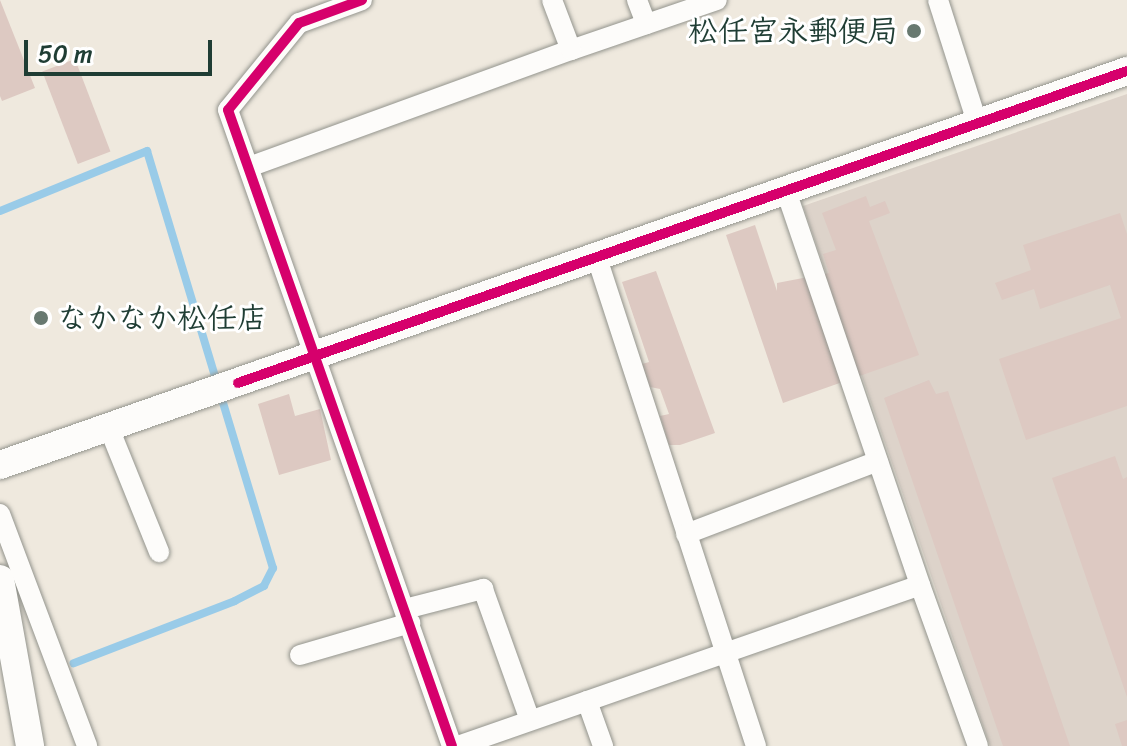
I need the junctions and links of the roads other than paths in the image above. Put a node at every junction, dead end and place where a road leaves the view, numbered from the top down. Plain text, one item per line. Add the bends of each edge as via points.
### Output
1 (362, 0) edge
2 (552, 0) edge
3 (637, 0) edge
4 (717, 0) edge
5 (938, 0) edge
6 (646, 24) junction
7 (571, 50) junction
8 (1127, 71) edge
9 (977, 122) junction
10 (249, 167) junction
11 (785, 188) junction
12 (596, 255) junction
13 (318, 355) junction
14 (109, 428) junction
15 (878, 461) junction
16 (0, 465) edge
17 (0, 514) edge
18 (686, 534) junction
19 (159, 552) dead end
20 (0, 579) edge
21 (920, 585) junction
22 (407, 616) junction
23 (724, 653) junction
24 (300, 655) dead end
25 (587, 701) junction
26 (530, 720) junction
27 (30, 746) edge
28 (87, 746) edge
29 (455, 746) edge
30 (603, 746) edge
31 (756, 746) edge
32 (978, 746) edge

1 - 10 street via 299,23 228,110
2 - 7 street
3 - 6 street
4 - 6 street
5 - 9 street
6 - 7 street
7 - 10 street
8 - 9 street
9 - 11 street
10 - 13 street
11 - 12 street
11 - 15 street
12 - 13 street
12 - 18 street
13 - 14 street
13 - 22 street
14 - 16 street
14 - 19 street
15 - 18 street
15 - 21 street
17 - 28 street
18 - 23 street
20 - 27 street
21 - 23 street
21 - 32 street
22 - 24 street
22 - 26 street via 483,589
22 - 29 street
23 - 25 street
23 - 31 street
25 - 26 street
25 - 30 street
26 - 29 street

